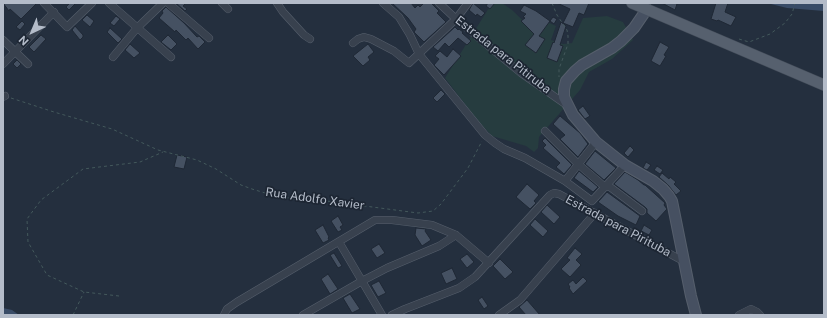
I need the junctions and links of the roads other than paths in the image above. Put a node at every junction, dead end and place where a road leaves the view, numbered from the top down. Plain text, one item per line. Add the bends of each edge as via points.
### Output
1 (44, 3) edge
2 (92, 3) edge
3 (109, 3) edge
4 (163, 3) edge
5 (168, 3) edge
6 (222, 3) edge
7 (277, 3) edge
8 (383, 3) edge
9 (439, 3) edge
10 (468, 3) edge
11 (632, 3) edge
12 (228, 9) dead end
13 (647, 9) junction
14 (54, 12) junction
15 (456, 19) junction
16 (137, 28) junction
17 (209, 38) dead end
18 (310, 39) dead end
19 (3, 40) edge
20 (353, 43) dead end
21 (15, 51) junction
22 (419, 54) junction
23 (171, 56) dead end
24 (113, 57) dead end
25 (3, 64) edge
26 (28, 64) dead end
27 (824, 85) edge
28 (568, 106) junction
29 (545, 131) dead end
30 (596, 142) junction
31 (578, 164) junction
32 (625, 164) junction
33 (565, 181) junction
34 (605, 187) junction
35 (642, 211) dead end
36 (595, 213) junction
37 (456, 235) junction
38 (340, 242) junction
39 (685, 262) junction
40 (489, 263) junction
41 (362, 280) junction
42 (224, 315) edge
43 (302, 315) edge
44 (382, 315) edge
45 (392, 315) edge
46 (499, 315) edge
47 (696, 315) edge
48 (739, 315) edge
49 (760, 315) edge

1 - 14 street
2 - 14 street via 67,27
3 - 16 street
4 - 16 street
5 - 17 street
6 - 12 street
7 - 18 street
8 - 22 street, Estrada para Pirituba via 399,17
9 - 15 street, Estrada para Pitiruba
10 - 15 street
11 - 13 main road
13 - 27 main road
13 - 28 main road via 621,41 579,68 566,82 564,97
14 - 21 street
15 - 22 street
15 - 28 street, Estrada para Pitiruba via 521,73
16 - 23 street
16 - 24 street
19 - 21 street
20 - 22 street via 364,37 370,39 409,62
21 - 25 street
21 - 26 street
22 - 33 street, Estrada para Pirituba via 484,135 504,149
28 - 30 main road
29 - 31 street
30 - 31 street
30 - 32 main road
31 - 33 street
31 - 34 street
32 - 34 street
32 - 39 main road via 663,189 672,201
33 - 34 street, Estrada para Pirituba via 592,201
34 - 35 street via 610,187
36 - 39 street, Estrada para Pirituba
36 - 40 street, Estrada para Pirituba via 554,193
36 - 46 street via 520,300
37 - 38 street via 432,225 376,220
37 - 40 street
37 - 41 street via 439,246
38 - 41 street
38 - 42 street via 238,302 227,309
39 - 47 main road
40 - 45 street via 467,283
41 - 43 street
41 - 44 street
48 - 49 street via 751,309

